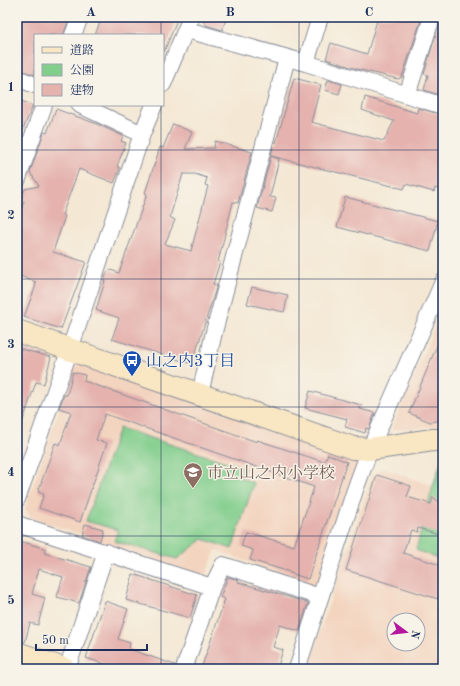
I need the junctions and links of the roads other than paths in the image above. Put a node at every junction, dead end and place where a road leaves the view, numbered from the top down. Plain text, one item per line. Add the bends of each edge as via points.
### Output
1 (80, 17) edge
2 (320, 17) edge
3 (432, 17) edge
4 (189, 23) edge
5 (73, 34) edge
6 (288, 58) junction
7 (306, 63) junction
8 (17, 78) edge
9 (164, 82) edge
10 (34, 85) edge
11 (407, 95) junction
12 (44, 106) edge
13 (82, 106) edge
14 (154, 106) edge
15 (443, 106) edge
16 (142, 134) junction
17 (17, 181) edge
18 (443, 282) edge
19 (17, 330) edge
20 (70, 349) junction
21 (200, 394) junction
22 (443, 440) edge
23 (370, 449) junction
24 (17, 499) edge
25 (17, 524) edge
26 (106, 552) junction
27 (212, 587) junction
28 (320, 597) junction
29 (17, 653) edge
30 (66, 669) edge
31 (184, 669) edge
32 (297, 669) edge

1 - 5 street
2 - 7 street
3 - 11 street
4 - 6 street
4 - 9 street
6 - 7 street
6 - 21 street via 216,325
7 - 11 street
8 - 10 street
11 - 15 street
12 - 17 street
13 - 16 street
14 - 16 street
16 - 20 street
18 - 23 street
19 - 20 street
20 - 21 street
20 - 24 street
21 - 23 street via 353,448
22 - 23 street
23 - 28 street
25 - 26 street
26 - 27 street
26 - 30 street
27 - 28 street via 223,565
27 - 31 street
28 - 32 street
29 - 30 street

